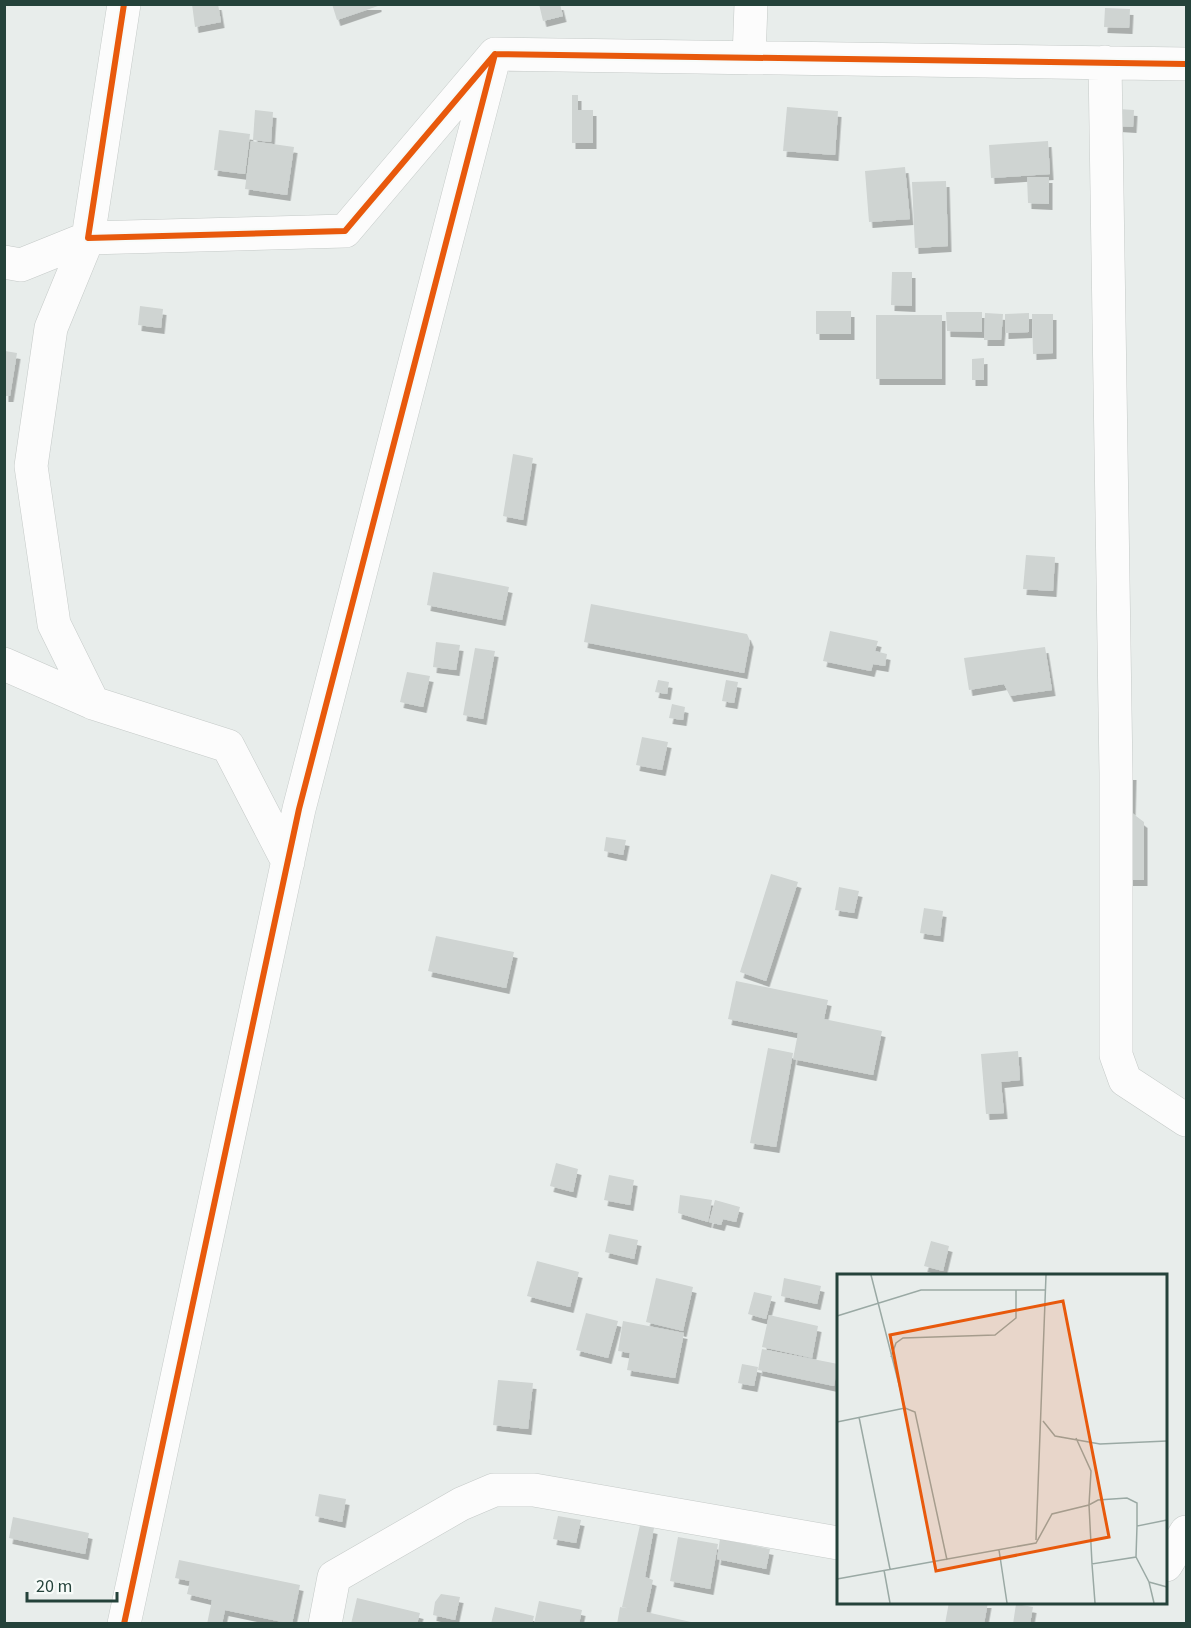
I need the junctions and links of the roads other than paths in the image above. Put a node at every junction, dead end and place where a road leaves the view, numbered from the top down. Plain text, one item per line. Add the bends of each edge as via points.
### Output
1 (124, 4) edge
2 (751, 4) edge
3 (495, 54) junction
4 (749, 58) junction
5 (1105, 62) junction
6 (1186, 64) edge
7 (88, 238) junction
8 (4, 262) edge
9 (4, 664) edge
10 (93, 703) junction
11 (288, 862) junction
12 (1186, 1120) edge
13 (1186, 1532) edge
14 (837, 1543) edge
15 (1167, 1563) edge
16 (124, 1623) edge
17 (325, 1623) edge

1 - 7 street
2 - 4 street
3 - 4 street
3 - 7 street via 345,231
3 - 11 street
4 - 5 street
5 - 6 street
5 - 12 street via 1116,772 1116,1054 1125,1080
7 - 8 street via 21,265
7 - 10 street via 51,328 31,466 54,624
9 - 10 street
10 - 11 street via 228,747
11 - 16 street
13 - 15 street
14 - 17 street via 534,1490 494,1490 461,1504 334,1578

